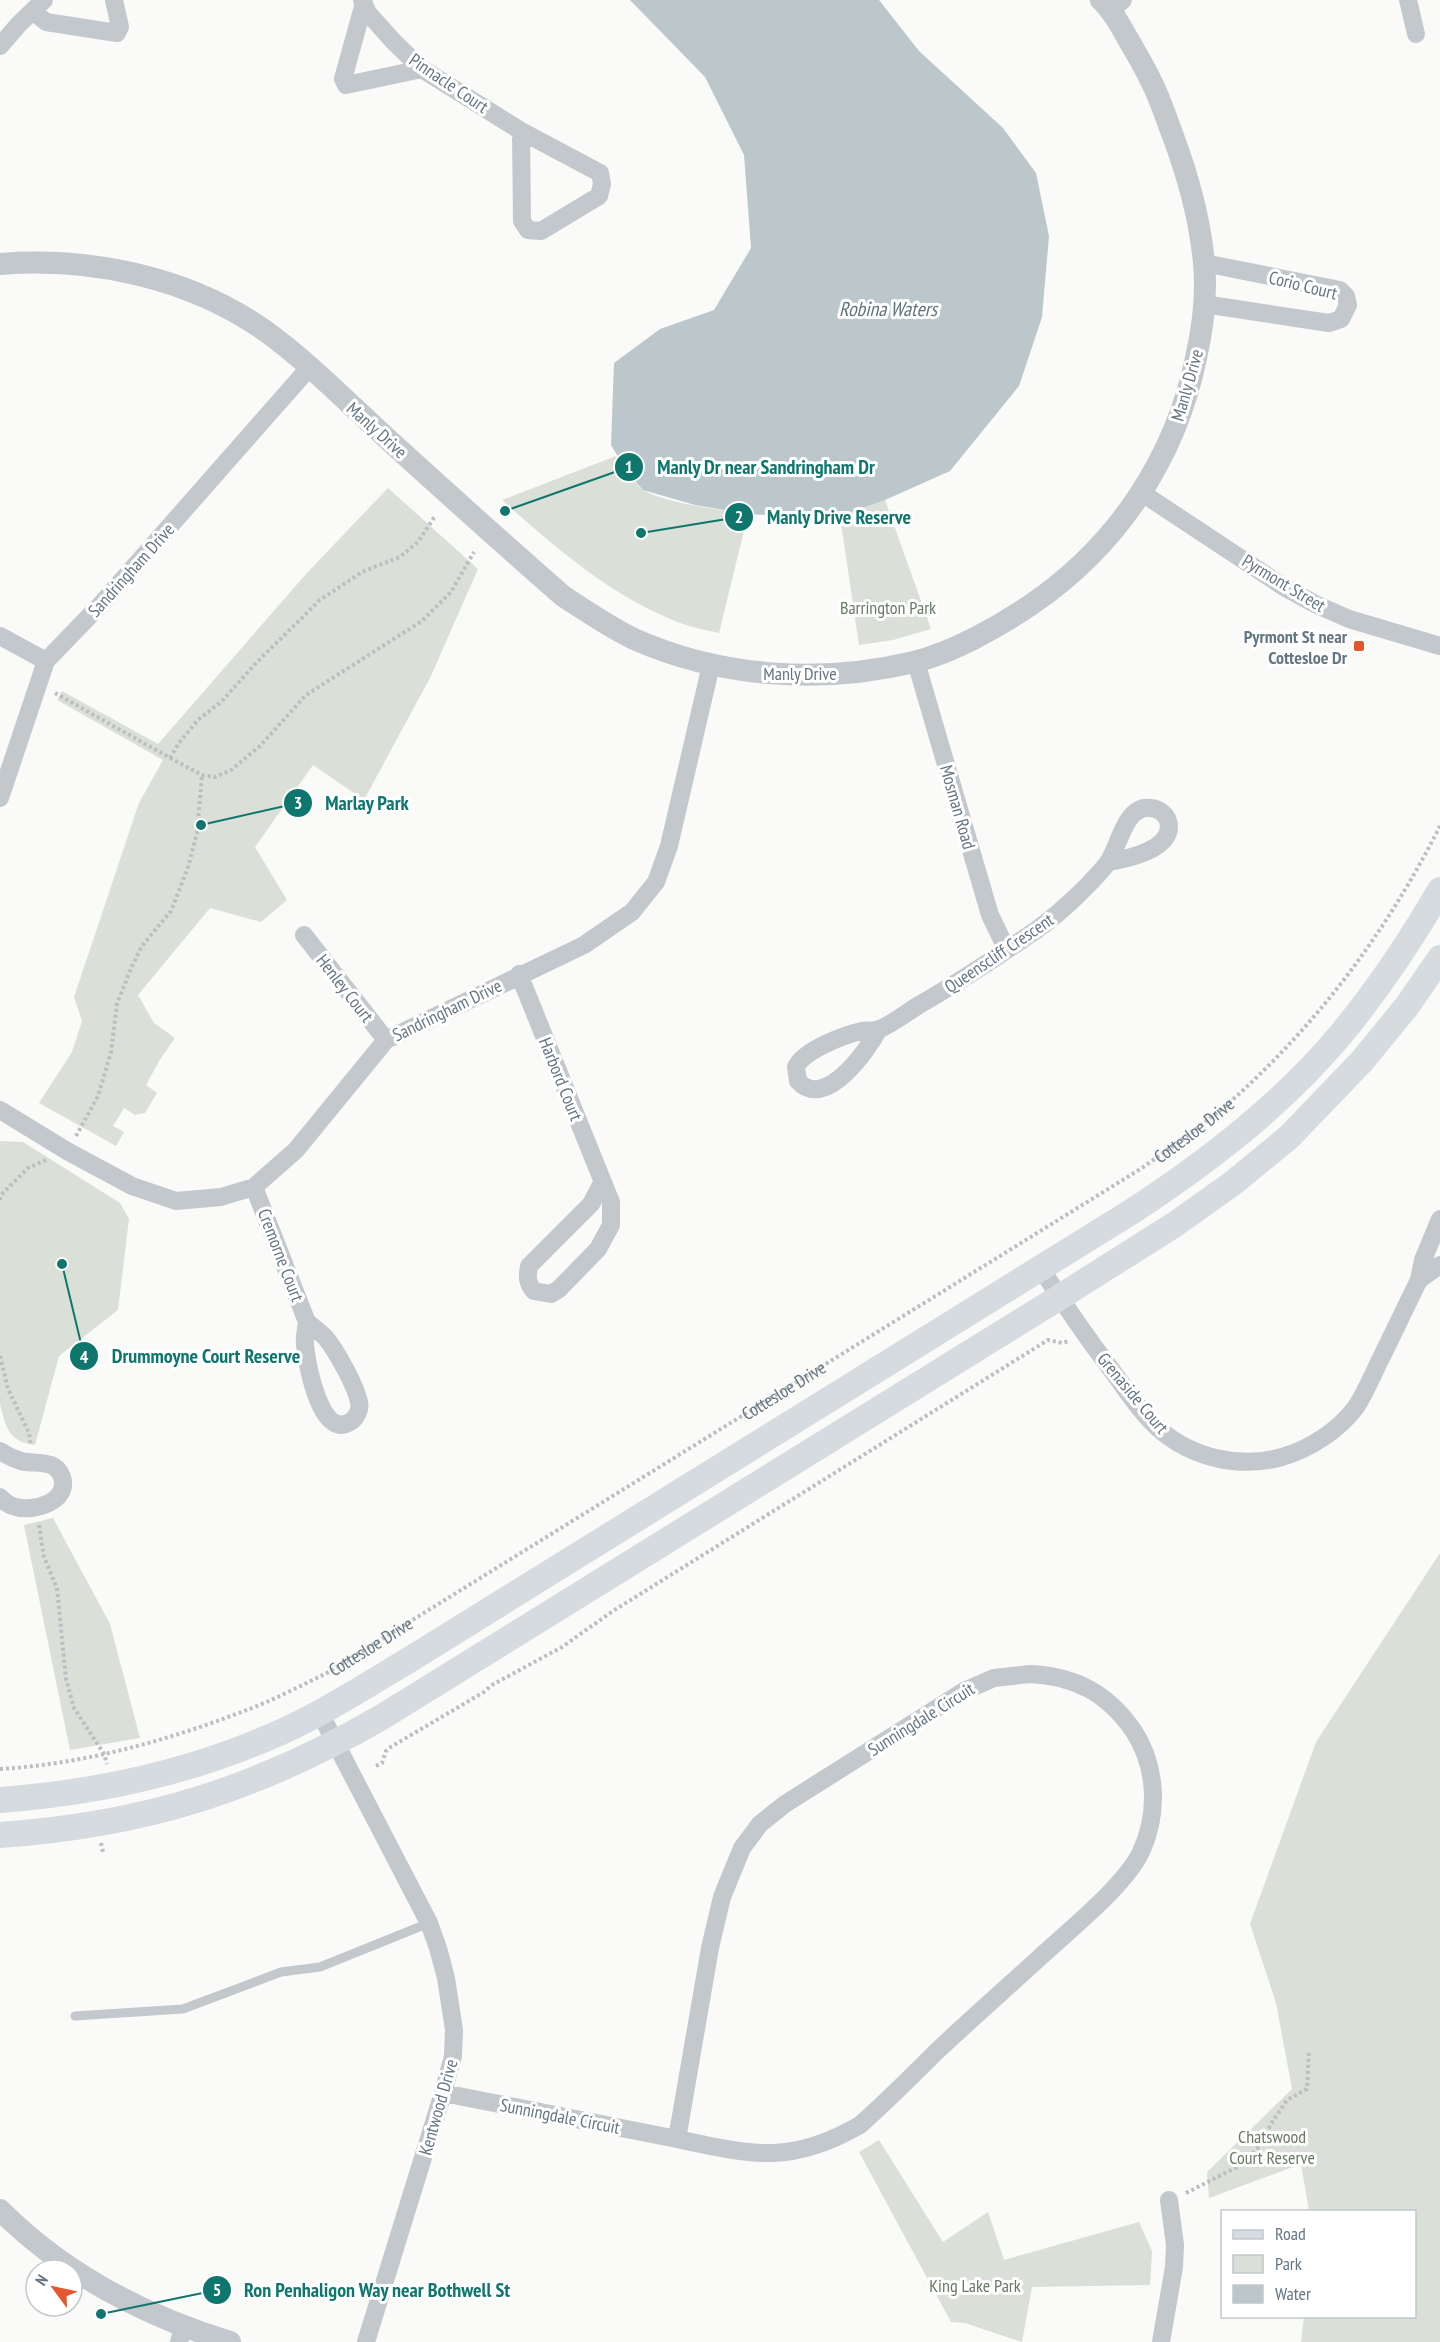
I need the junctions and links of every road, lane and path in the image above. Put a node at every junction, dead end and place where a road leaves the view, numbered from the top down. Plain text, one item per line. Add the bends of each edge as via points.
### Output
1 (114, 0) edge
2 (1408, 0) edge
3 (363, 2) edge
4 (1112, 3) edge
5 (38, 5) edge
6 (1416, 34) dead end
7 (0, 46) edge
8 (422, 69) junction
9 (521, 131) junction
10 (1204, 263) junction
11 (0, 264) edge
12 (1204, 304) junction
13 (309, 368) junction
14 (1142, 493) junction
15 (435, 516) dead end
16 (474, 552) dead end
17 (0, 636) edge
18 (1440, 646) edge
19 (46, 662) junction
20 (916, 662) junction
21 (711, 665) junction
22 (38, 684) junction
23 (170, 758) junction
24 (202, 775) junction
25 (0, 798) edge
26 (1440, 826) edge
27 (1108, 862) dead end
28 (1440, 890) edge
29 (304, 935) dead end
30 (1007, 950) junction
31 (1440, 958) edge
32 (519, 974) junction
33 (879, 1029) dead end
34 (386, 1040) junction
35 (0, 1110) edge
36 (67, 1151) junction
37 (602, 1184) junction
38 (254, 1187) junction
39 (0, 1200) edge
40 (1440, 1219) edge
41 (1440, 1264) edge
42 (1040, 1268) junction
43 (1419, 1280) junction
44 (1060, 1297) junction
45 (307, 1323) junction
46 (1069, 1340) dead end
47 (0, 1356) edge
48 (0, 1451) edge
49 (32, 1462) junction
50 (0, 1497) edge
51 (36, 1507) junction
52 (320, 1713) junction
53 (336, 1743) junction
54 (105, 1754) junction
55 (376, 1766) dead end
56 (0, 1768) edge
57 (0, 1800) edge
58 (0, 1834) edge
59 (429, 1923) junction
60 (75, 2016) dead end
61 (1309, 2052) dead end
62 (443, 2093) junction
63 (677, 2139) junction
64 (1169, 2200) joint
65 (0, 2210) edge
66 (182, 2334) edge
67 (230, 2342) edge
68 (366, 2342) edge
69 (1161, 2342) edge

1 - 5 street via 120,27 117,33 46,22
2 - 6 street
3 - 8 street, Pinnacle Court via 368,13
3 - 8 street via 343,79 346,85
4 - 10 street, Manly Drive via 1151,81 1188,176
5 - 7 street
8 - 9 street, Pinnacle Court
9 - 9 street, Pinnacle Court via 600,173 598,196 541,231 528,230 522,221
10 - 12 street, Manly Drive
10 - 12 street, Corio Court via 1340,290 1348,305 1341,319 1329,323
11 - 13 street, Manly Drive via 37,261 93,265 179,287 217,302 264,330
12 - 14 street, Manly Drive via 1188,394 1169,444
13 - 19 street, Sandringham Drive
13 - 21 street, Manly Drive via 563,596 635,639
14 - 18 street, Pyrmont Street via 1315,604 1349,619
14 - 20 street, Manly Drive via 1107,539 1054,589 1002,624
15 - 23 path via 418,542 400,557 362,572 320,600 222,701 198,720
16 - 24 path via 451,592 422,621 306,695 260,746 231,770 215,777
17 - 19 street
19 - 22 street, Sandringham Drive
20 - 21 street, Manly Drive via 799,675
20 - 30 street, Mosman Road via 990,915
21 - 32 street, Sandringham Drive via 669,846 656,882 632,912 584,945
22 - 23 path
22 - 25 street, Sandringham Drive
23 - 24 path
24 - 36 path via 197,833 188,867 171,910 142,946 132,966 117,1004 111,1052 98,1096
26 - 54 path, Cottesloe Drive via 1386,923 1314,1018 1241,1092 1142,1168 327,1673 174,1737
27 - 30 street, Queenscliff Crescent via 1053,917
28 - 42 main road, Cottesloe Drive via 1412,938 1342,1034 1282,1095 1239,1135 1180,1180
29 - 34 street, Henley Court
30 - 33 street, Queenscliff Crescent
31 - 44 main road via 1386,1034 1289,1137 1205,1204
32 - 34 street, Sandringham Drive
32 - 37 street, Harbord Court
34 - 38 street, Sandringham Drive via 296,1150
35 - 36 street, Sandringham Drive
36 - 38 street, Sandringham Drive via 132,1186 176,1201 221,1197
36 - 39 path via 28,1168
37 - 37 street, Harbord Court via 611,1202 611,1226 598,1249 559,1289 551,1294 534,1291 527,1276 529,1266 591,1204
38 - 45 street, Cremorne Court
40 - 43 street, Grenaside Court
41 - 43 street, Grenaside Court
42 - 44 street, Grenaside Court
42 - 52 main road, Cottesloe Drive
43 - 44 street, Grenaside Court via 1356,1407 1341,1424 1310,1445 1293,1454 1262,1461 1208,1457 1158,1428
44 - 53 main road
45 - 45 street, Cremorne Court via 305,1343 310,1374 324,1414 343,1425 352,1421 360,1404 339,1356 323,1335
46 - 55 path via 1048,1340 613,1611 562,1647 389,1748 382,1763
47 - 49 path via 8,1389 29,1433
48 - 49 street
49 - 51 street via 50,1464 62,1478 63,1487 56,1499
50 - 51 street via 15,1507
51 - 54 path via 44,1557 57,1588 66,1679 74,1708
52 - 53 street, Kentwood Drive
52 - 57 main road, Cottesloe Drive via 249,1745 164,1774 94,1790
53 - 58 main road via 266,1776 178,1806 116,1821
53 - 59 street, Kentwood Drive
54 - 56 path, Cottesloe Drive via 36,1767
59 - 60 lane via 320,1967 281,1972 183,2009
59 - 62 street, Kentwood Drive via 446,1978 454,2030 453,2056
61 - 64 path via 1306,2090 1287,2100 1260,2146 1217,2179
62 - 63 street, Sunningdale Circuit
62 - 68 street, Kentwood Drive
63 - 63 street, Sunningdale Circuit via 722,1897 742,1848 760,1824 980,1683 1008,1676 1047,1675 1080,1684 1109,1703 1140,1741 1154,1791 1150,1825 1140,1854 1106,1895 887,2101 846,2133 792,2153 739,2151
64 - 69 street via 1174,2267
65 - 66 street via 90,2280
66 - 67 street

